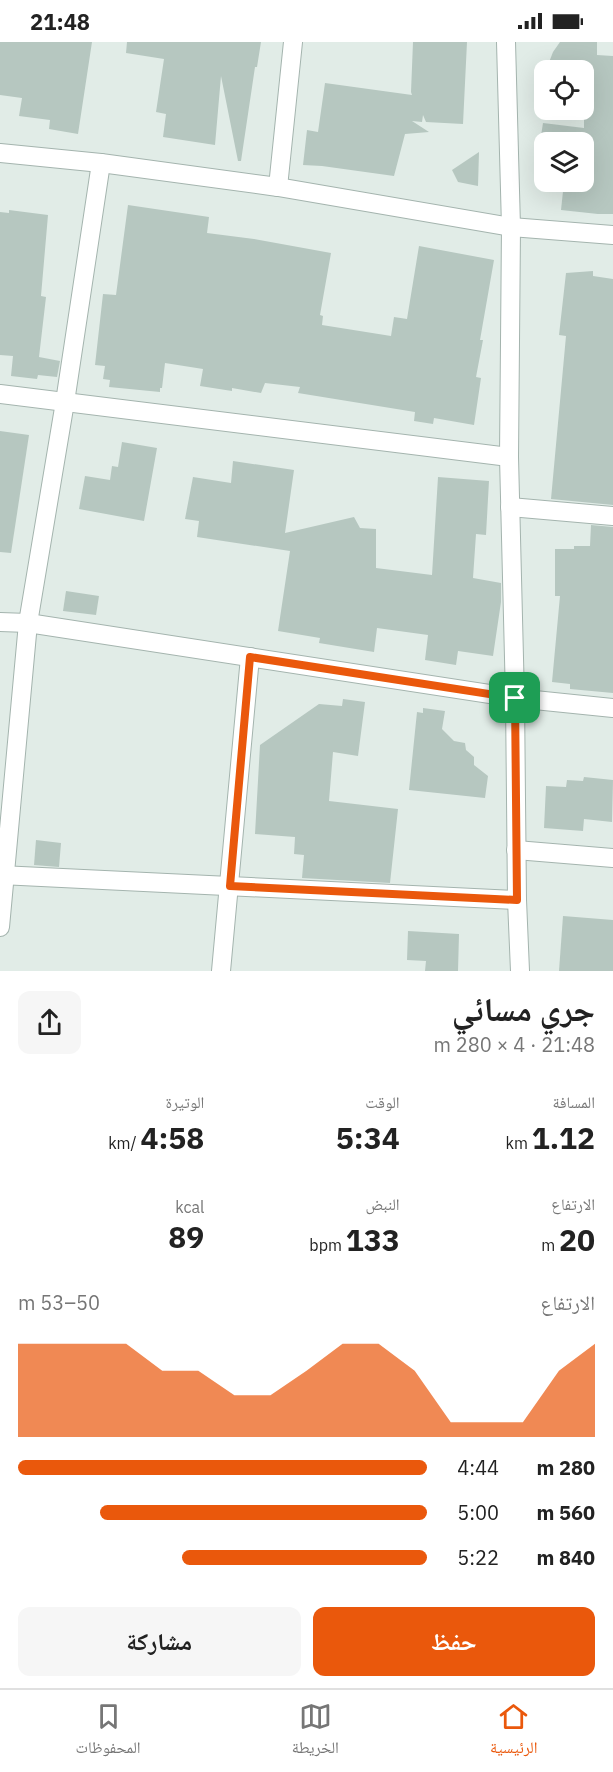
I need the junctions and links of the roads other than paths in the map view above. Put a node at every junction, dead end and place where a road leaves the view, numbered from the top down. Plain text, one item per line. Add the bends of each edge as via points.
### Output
1 (294, 42) edge
2 (506, 42) edge
3 (0, 153) edge
4 (101, 163) junction
5 (278, 187) junction
6 (511, 226) junction
7 (613, 235) edge
8 (0, 394) edge
9 (65, 402) junction
10 (509, 457) junction
11 (510, 507) junction
12 (613, 516) edge
13 (0, 622) edge
14 (28, 623) junction
15 (250, 657) junction
16 (515, 698) junction
17 (613, 708) edge
18 (516, 850) junction
19 (613, 858) edge
20 (3, 876) edge
21 (230, 886) junction
22 (517, 900) junction
23 (0, 927) edge
24 (221, 971) edge
25 (520, 971) edge

1 - 5 street
2 - 6 street
3 - 4 street
4 - 5 street
4 - 9 street
5 - 6 street
6 - 7 street
6 - 10 street
8 - 9 street
9 - 10 street
9 - 14 street
10 - 11 street
11 - 12 street
11 - 16 street
13 - 14 street
14 - 15 street
14 - 20 street
15 - 16 street
15 - 21 street
16 - 17 street
16 - 18 street
18 - 19 street
18 - 22 street
20 - 21 street
20 - 23 street
21 - 22 street
21 - 24 street
22 - 25 street

